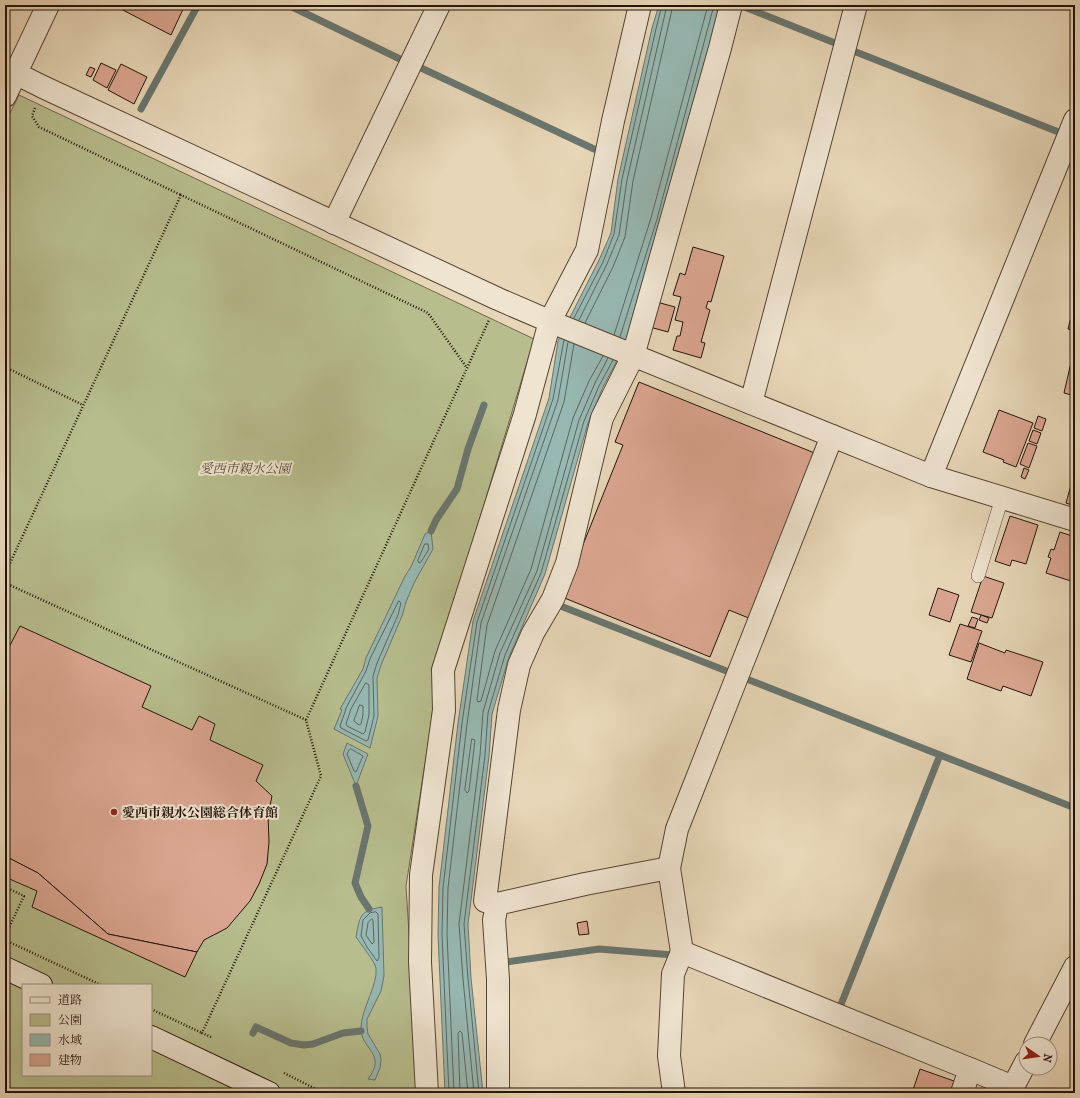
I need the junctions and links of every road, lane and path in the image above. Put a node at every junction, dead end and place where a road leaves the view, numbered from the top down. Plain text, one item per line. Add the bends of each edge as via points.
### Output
1 (48, 5) edge
2 (439, 5) edge
3 (640, 5) edge
4 (731, 5) edge
5 (856, 5) edge
6 (11, 70) edge
7 (42, 86) junction
8 (5, 96) edge
9 (1075, 120) edge
10 (180, 195) junction
11 (334, 223) junction
12 (498, 299) junction
13 (553, 322) junction
14 (631, 355) junction
15 (5, 367) edge
16 (467, 368) junction
17 (751, 403) junction
18 (83, 405) junction
19 (832, 436) junction
20 (931, 476) junction
21 (1002, 498) junction
22 (1075, 520) edge
23 (5, 574) edge
24 (978, 576) dead end
25 (5, 583) edge
26 (306, 720) junction
27 (669, 868) junction
28 (5, 887) edge
29 (497, 904) junction
30 (5, 936) edge
31 (5, 940) edge
32 (682, 952) junction
33 (1075, 967) edge
34 (5, 968) edge
35 (39, 984) edge
36 (99, 984) edge
37 (152, 1009) edge
38 (202, 1033) junction
39 (1040, 1036) edge
40 (152, 1037) edge
41 (216, 1040) dead end
42 (970, 1070) junction
43 (281, 1072) dead end
44 (1019, 1076) edge
45 (269, 1093) edge
46 (324, 1093) edge
47 (427, 1093) edge
48 (498, 1093) edge
49 (674, 1093) edge
50 (962, 1093) edge

1 - 6 street
2 - 11 street
3 - 13 street via 587,250
4 - 14 street
5 - 17 street
6 - 7 street
6 - 8 street
7 - 10 path via 32,116 39,127
7 - 11 street
9 - 20 street
10 - 16 path via 428,313
10 - 18 path
11 - 12 street
12 - 13 street
12 - 16 path
13 - 14 street
13 - 47 street via 444,670 444,710 421,875 420,962
14 - 17 street
14 - 29 street via 602,418 567,563 553,600 533,633 519,665 509,710 485,901
15 - 18 path
16 - 26 path
17 - 19 street
18 - 23 path
19 - 20 street
19 - 27 street via 677,829
20 - 21 street
21 - 22 street
21 - 24 lane
25 - 26 path
26 - 38 path via 320,776
27 - 29 street
27 - 32 street
28 - 30 path via 24,896
29 - 48 street via 494,920 498,979
31 - 36 path
32 - 42 street
32 - 49 street via 673,974 669,1056
33 - 39 street
34 - 35 street
37 - 38 path
38 - 41 path
40 - 45 street
42 - 44 street via 1013,1087
42 - 50 street
43 - 46 path

